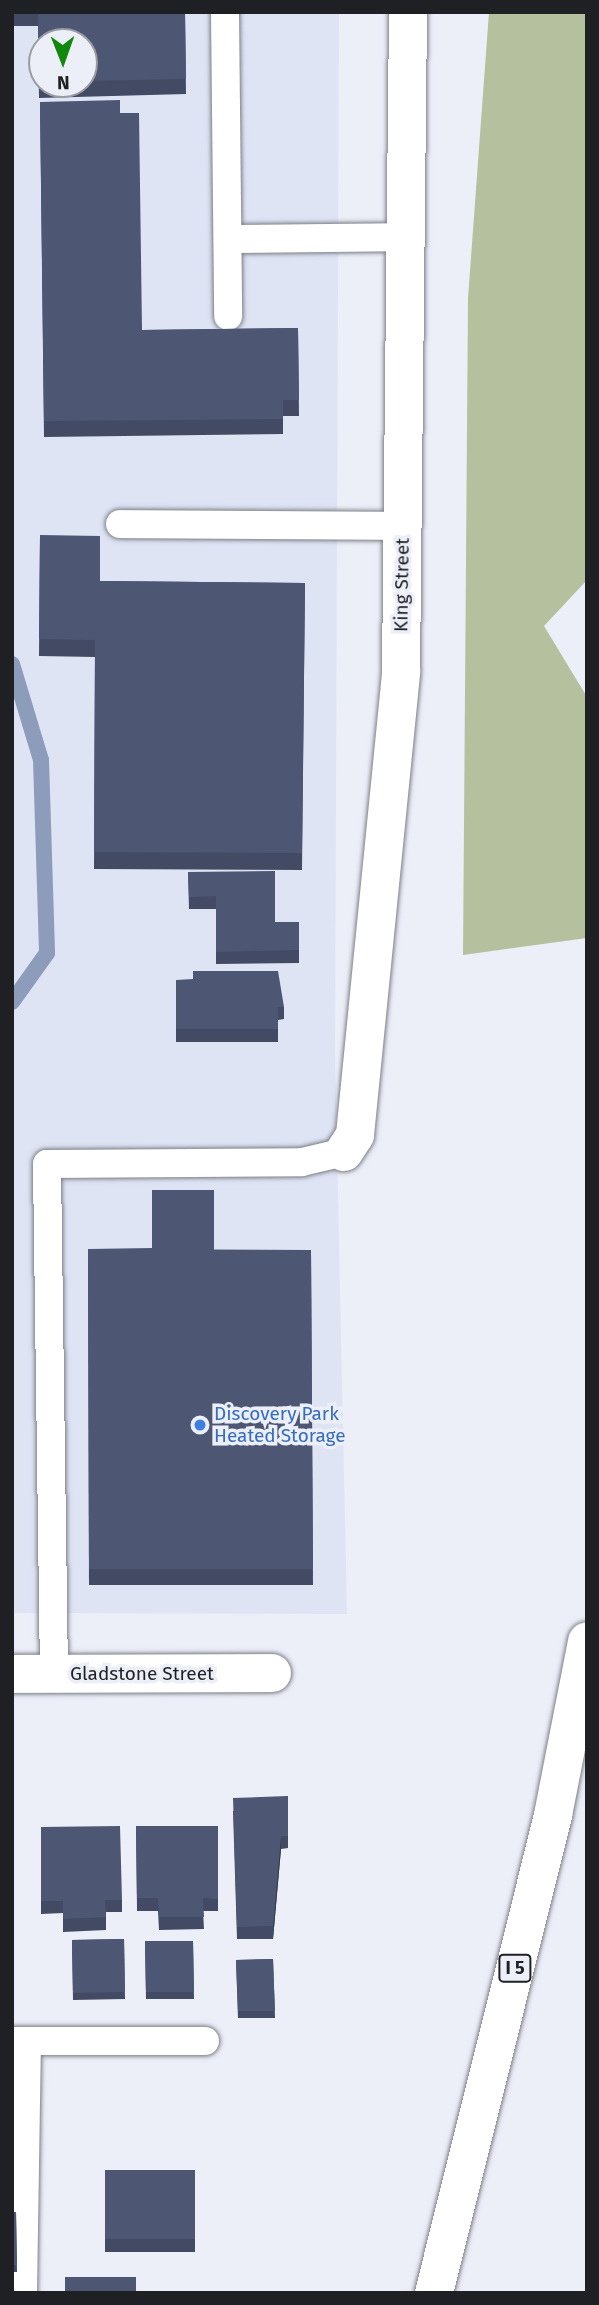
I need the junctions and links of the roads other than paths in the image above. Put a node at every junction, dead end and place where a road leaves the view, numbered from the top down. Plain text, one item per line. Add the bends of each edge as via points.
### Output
1 (225, 12) edge
2 (408, 12) edge
3 (407, 237) junction
4 (228, 239) junction
5 (228, 317) dead end
6 (120, 524) dead end
7 (403, 526) junction
8 (344, 1152) joint
9 (587, 1641) edge
10 (272, 1673) dead end
11 (12, 1674) edge
12 (54, 1674) junction
13 (20, 2041) edge
14 (205, 2041) dead end
15 (23, 2293) edge
16 (434, 2293) edge

1 - 4 lane
2 - 3 main road, King Street
3 - 4 lane
3 - 7 main road, King Street
4 - 5 lane
6 - 7 lane
7 - 8 main road, King Street via 401,671 355,1135
8 - 12 lane via 302,1162 47,1164
9 - 16 main road, I 5 via 553,1815
10 - 12 main road, Gladstone Street
11 - 12 main road, Gladstone Street
13 - 14 lane
13 - 15 lane

